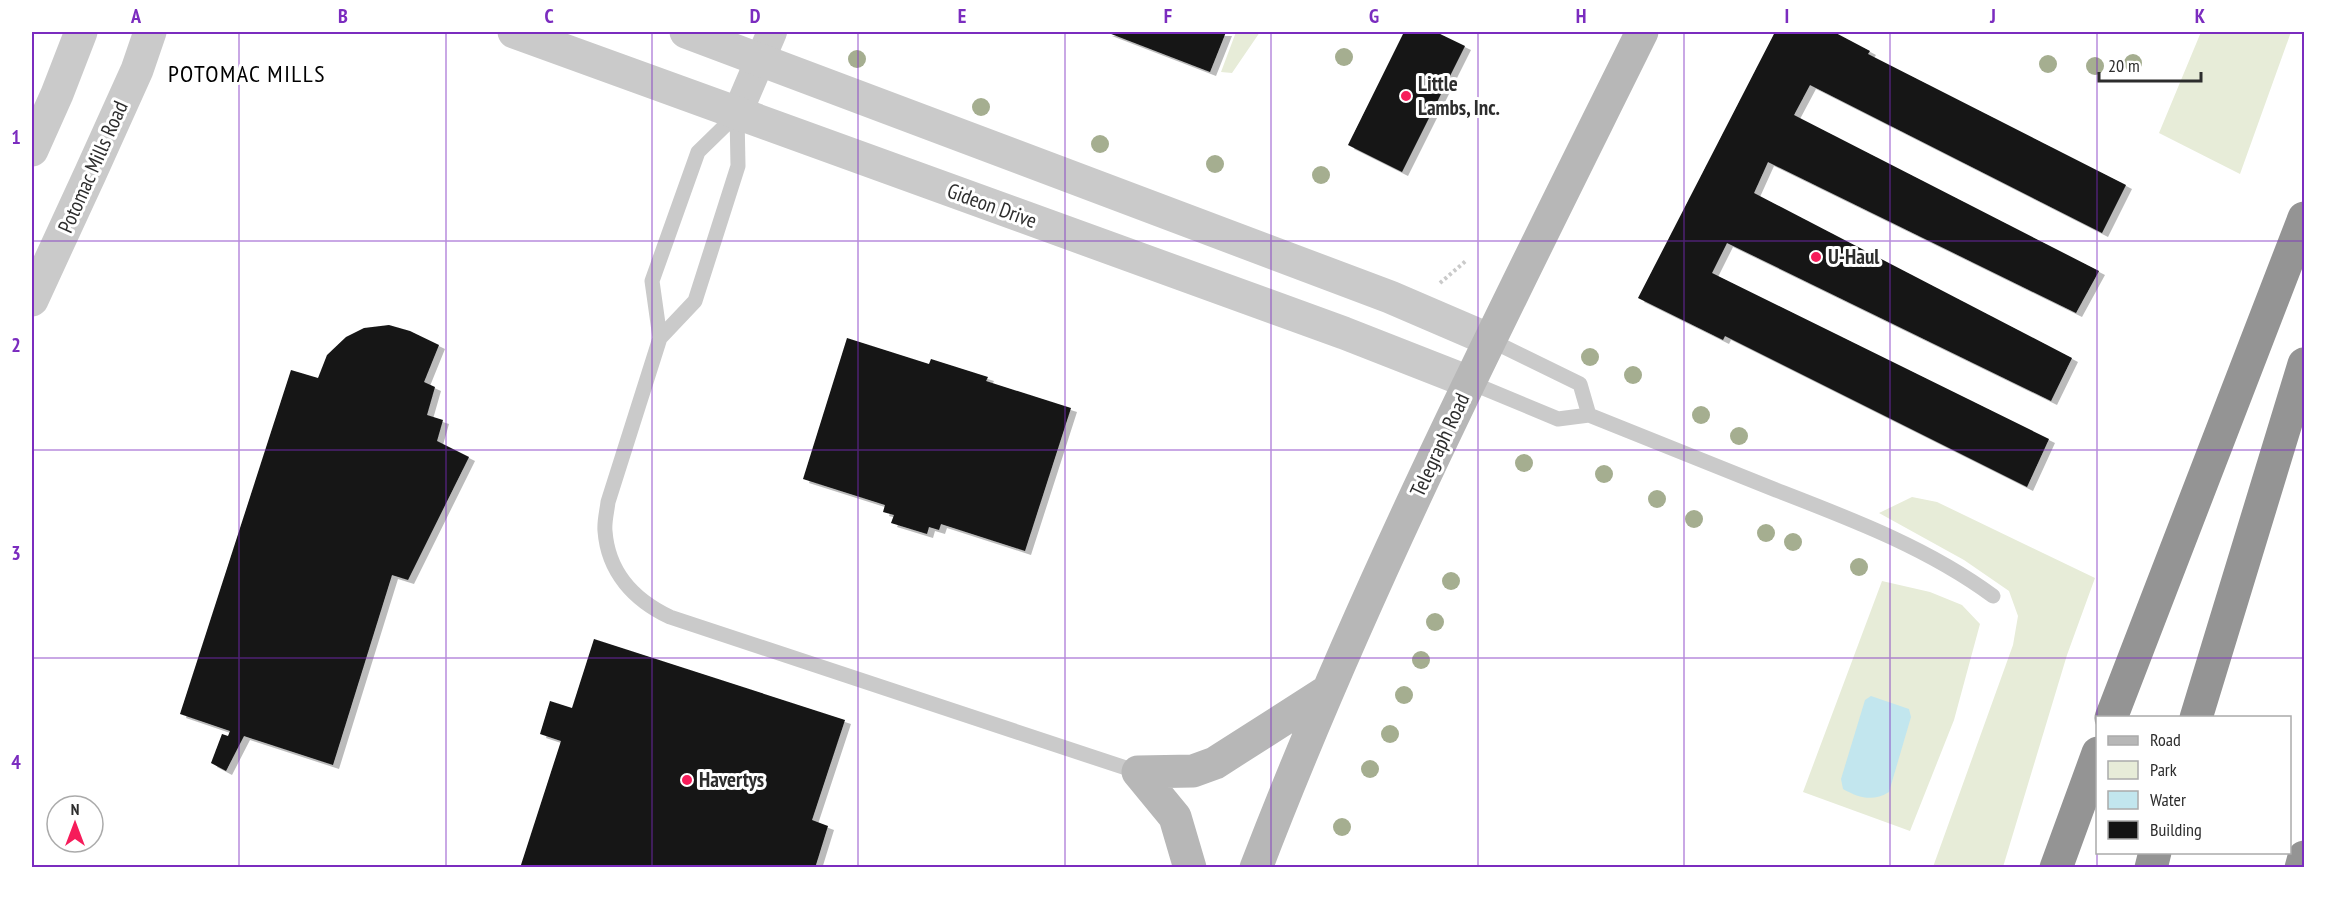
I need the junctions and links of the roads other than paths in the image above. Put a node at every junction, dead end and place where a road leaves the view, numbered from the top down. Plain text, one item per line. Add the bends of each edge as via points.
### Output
1 (81, 32) edge
2 (150, 32) edge
3 (514, 32) edge
4 (686, 32) edge
5 (1642, 32) edge
6 (766, 46) edge
7 (737, 114) junction
8 (32, 150) edge
9 (2304, 218) edge
10 (32, 300) edge
11 (660, 338) junction
12 (1490, 340) junction
13 (2304, 364) edge
14 (1469, 382) junction
15 (1589, 415) junction
16 (1993, 596) dead end
17 (1326, 692) junction
18 (2111, 716) edge
19 (2196, 716) edge
20 (2096, 756) edge
21 (1138, 772) junction
22 (2304, 857) edge
23 (1190, 867) edge
24 (1256, 867) edge
25 (2056, 867) edge
26 (2301, 867) edge

1 - 8 street
2 - 10 street, Potomac Mills Road via 137,70
3 - 7 street, Gideon Drive
4 - 6 street
5 - 12 main road, Telegraph Road
6 - 7 street
6 - 12 street
7 - 11 lane via 738,166 695,301
7 - 11 lane via 698,152 652,281
7 - 14 street, Gideon Drive via 1344,333
9 - 18 highway
11 - 21 lane via 608,502 605,530 611,561 629,590 670,617
12 - 14 main road, Telegraph Road
12 - 15 lane via 1580,384
13 - 19 highway
14 - 15 lane via 1558,418
14 - 17 main road, Telegraph Road
15 - 16 lane via 1849,518 1910,546
17 - 21 main road via 1215,763 1193,771
17 - 24 main road, Telegraph Road
20 - 25 highway
21 - 23 main road via 1175,817
22 - 26 highway

